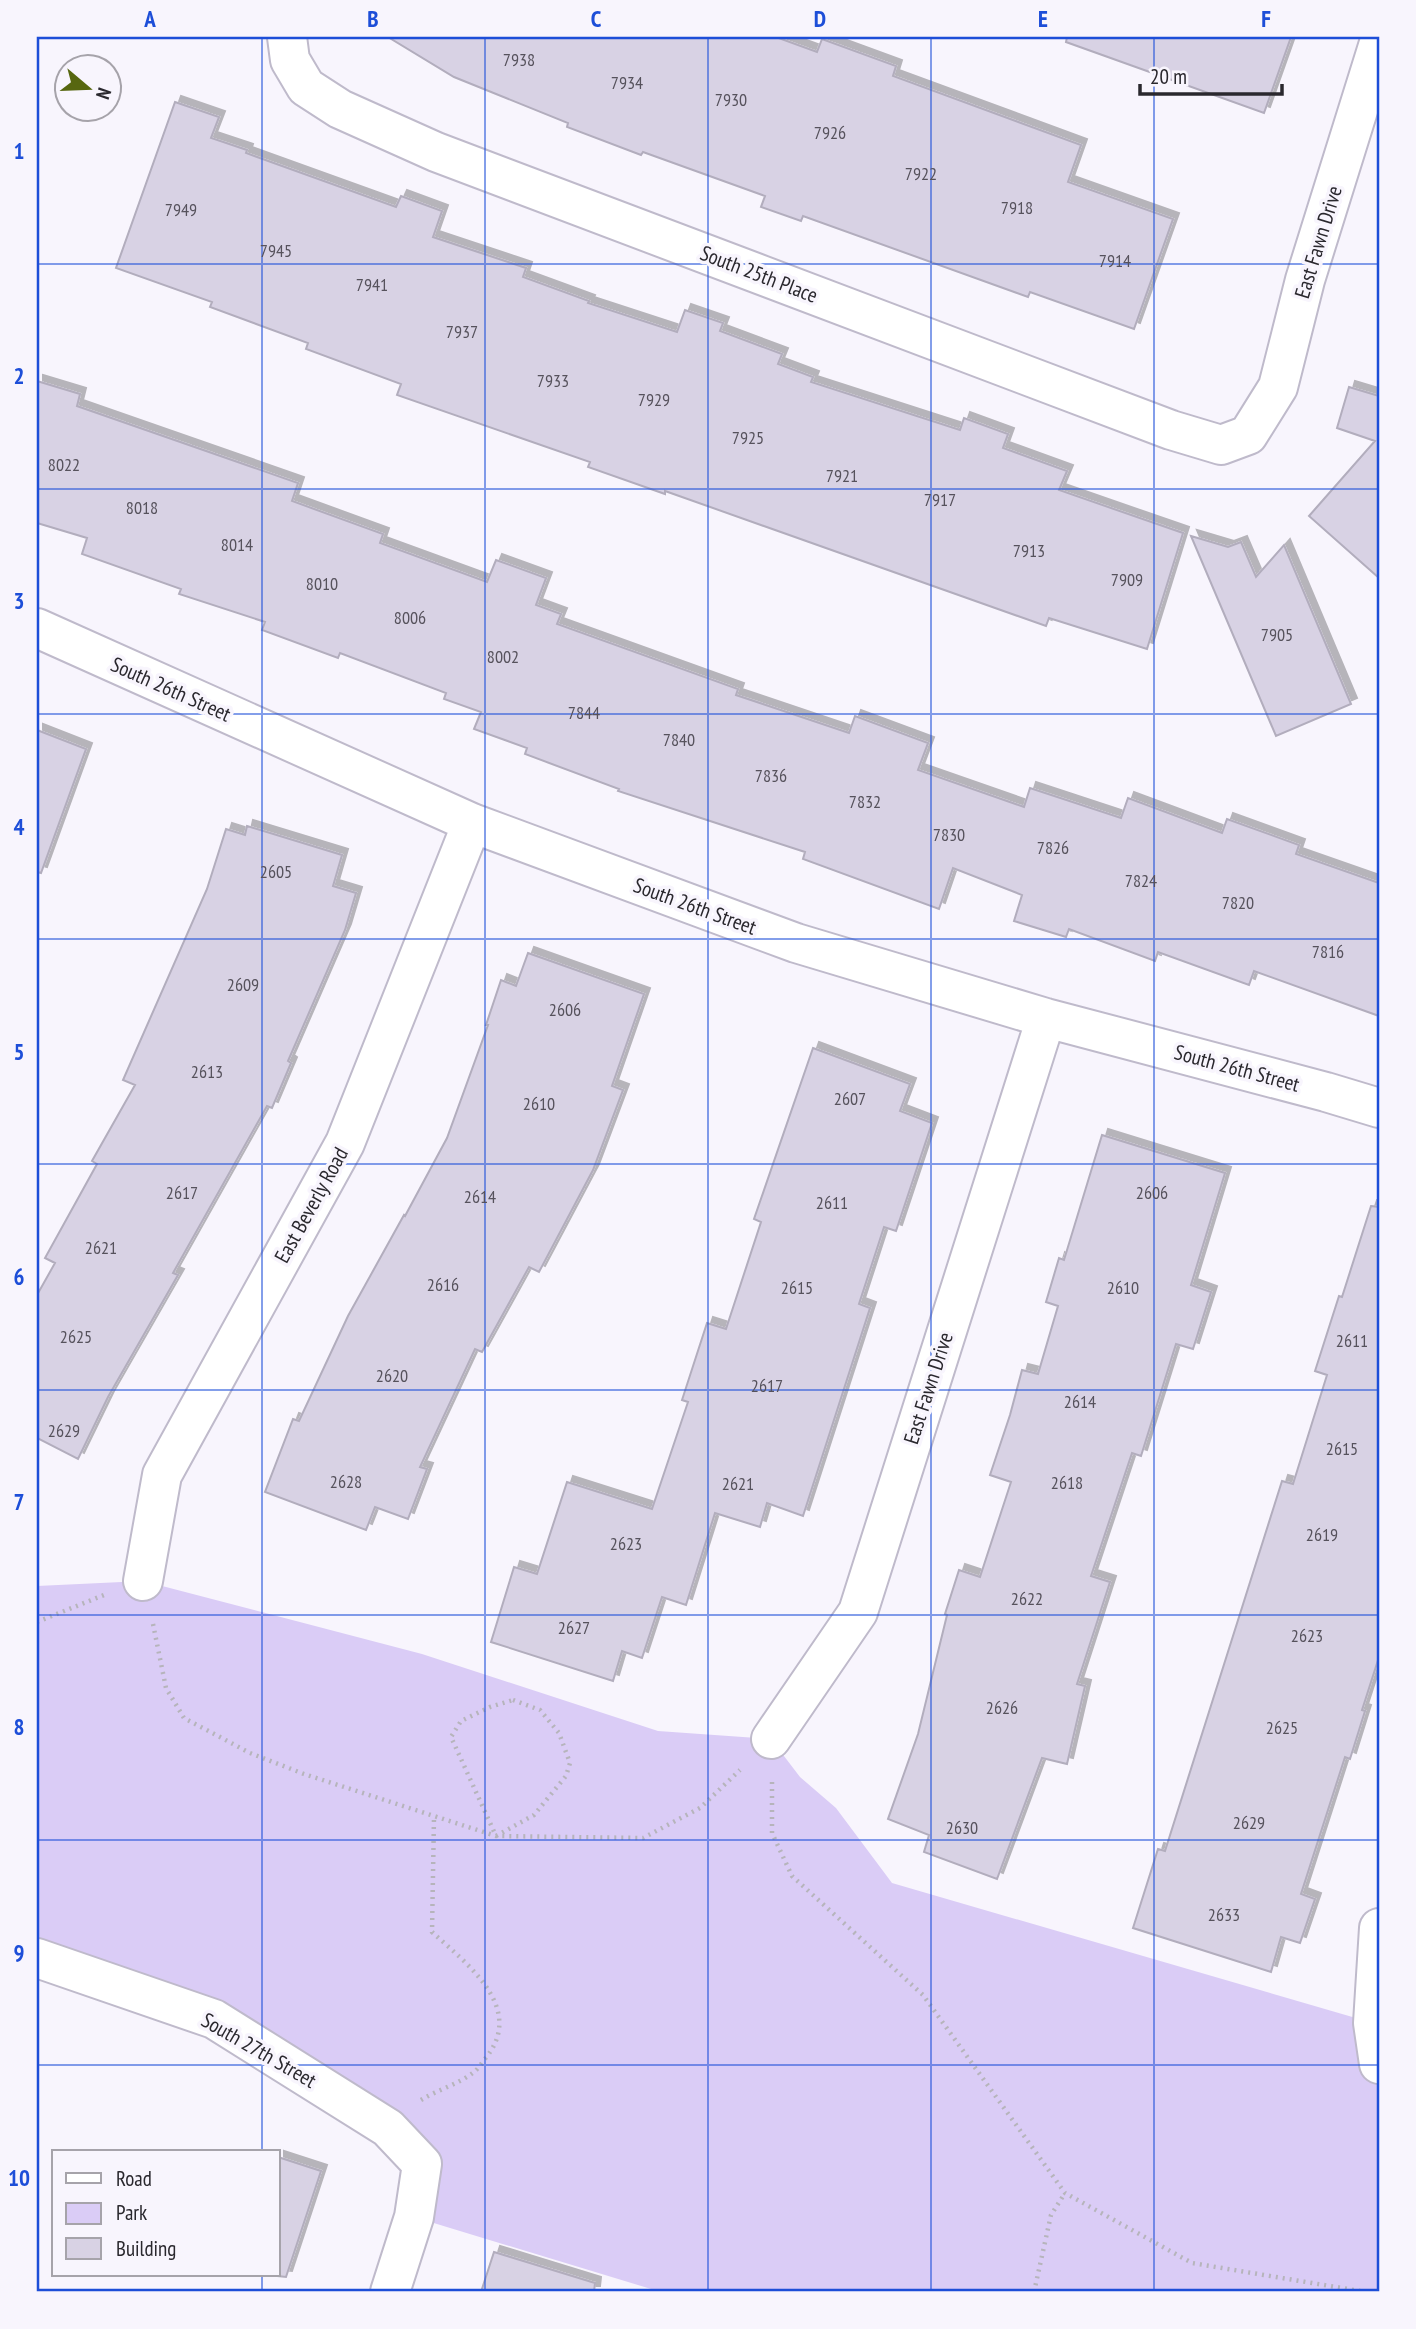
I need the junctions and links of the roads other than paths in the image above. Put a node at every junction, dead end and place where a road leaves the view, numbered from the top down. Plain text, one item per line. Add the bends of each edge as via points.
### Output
1 (1379, 43) edge
2 (288, 48) edge
3 (1248, 435) joint
4 (37, 628) edge
5 (472, 823) junction
6 (1045, 1018) junction
7 (1379, 1108) edge
8 (143, 1581) road end
9 (771, 1739) road end
10 (1379, 1928) edge
11 (37, 1958) edge
12 (1379, 2064) edge
13 (390, 2292) edge

1 - 3 street, East Fawn Drive via 1305,280 1278,387
2 - 3 street, South 25th Place via 306,86 340,109 436,152 1171,430 1221,445
4 - 5 street, South 26th Street
5 - 6 street, South 26th Street via 796,943
5 - 8 street, East Beverly Road via 345,1143 162,1475
6 - 7 street, South 26th Street
6 - 9 street, East Fawn Drive via 858,1612
10 - 12 street via 1373,2023
11 - 13 street, South 27th Street via 214,2019 388,2127 422,2164 414,2217

